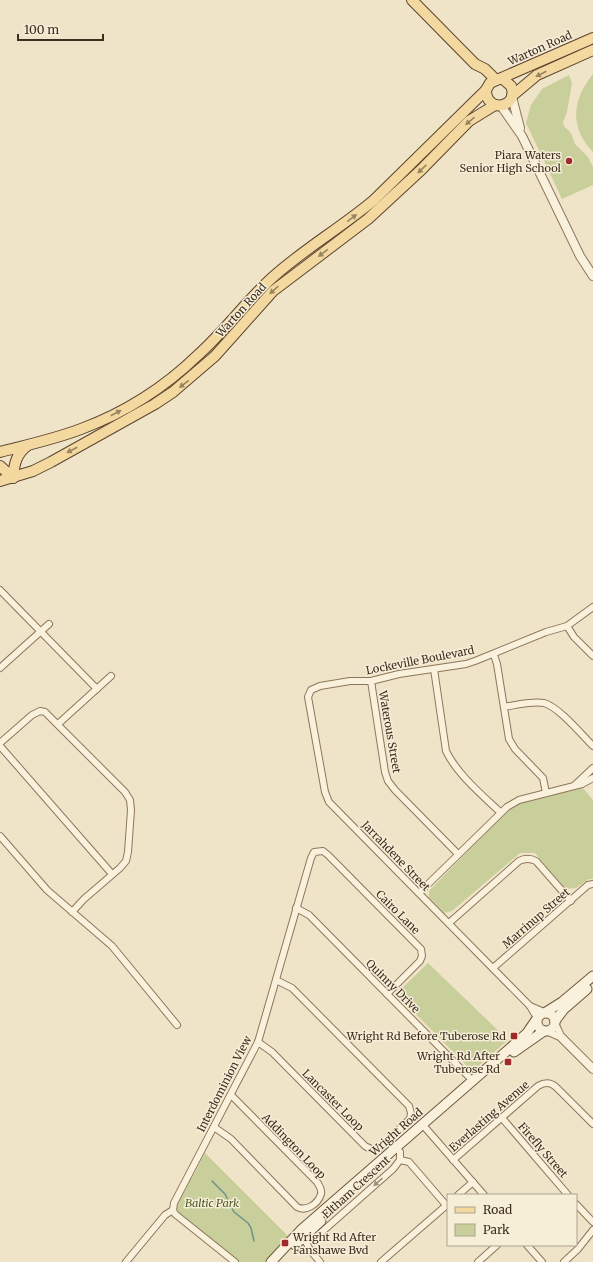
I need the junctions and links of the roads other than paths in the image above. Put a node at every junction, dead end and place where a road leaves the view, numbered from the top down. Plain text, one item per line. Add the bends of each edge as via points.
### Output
1 (412, 0) edge
2 (593, 38) edge
3 (579, 44) junction
4 (588, 52) edge
5 (475, 64) junction
6 (496, 79) junction
7 (486, 89) junction
8 (512, 97) junction
9 (498, 105) junction
10 (522, 136) junction
11 (298, 257) junction
12 (304, 266) junction
13 (593, 276) edge
14 (27, 445) junction
15 (0, 452) edge
16 (0, 466) edge
17 (13, 478) junction
18 (0, 481) edge
19 (0, 590) edge
20 (593, 606) edge
21 (49, 624) dead end
22 (567, 626) junction
23 (40, 631) junction
24 (494, 655) junction
25 (593, 656) edge
26 (0, 666) edge
27 (434, 669) junction
28 (111, 676) dead end
29 (371, 681) junction
30 (97, 689) junction
31 (311, 690) joint
32 (504, 707) junction
33 (58, 724) junction
34 (0, 743) edge
35 (0, 746) edge
36 (593, 746) edge
37 (593, 768) edge
38 (593, 778) edge
39 (573, 786) junction
40 (546, 793) junction
41 (500, 812) junction
42 (0, 836) edge
43 (318, 851) joint
44 (458, 854) junction
45 (112, 874) junction
46 (593, 884) edge
47 (419, 893) junction
48 (571, 901) junction
49 (296, 908) junction
50 (72, 912) junction
51 (449, 923) junction
52 (493, 968) junction
53 (593, 976) edge
54 (276, 980) junction
55 (593, 984) edge
56 (387, 994) junction
57 (530, 1006) junction
58 (541, 1016) junction
59 (555, 1022) junction
60 (177, 1025) dead end
61 (545, 1031) junction
62 (562, 1038) junction
63 (258, 1042) junction
64 (593, 1069) edge
65 (473, 1081) junction
66 (230, 1095) junction
67 (502, 1118) junction
68 (593, 1124) edge
69 (424, 1126) junction
70 (214, 1127) junction
71 (400, 1156) junction
72 (454, 1160) junction
73 (472, 1182) junction
74 (459, 1194) edge
75 (483, 1194) edge
76 (567, 1194) edge
77 (447, 1204) edge
78 (577, 1205) edge
79 (173, 1210) junction
80 (593, 1222) edge
81 (593, 1230) edge
82 (302, 1242) junction
83 (497, 1246) edge
84 (528, 1246) edge
85 (230, 1260) edge
86 (126, 1262) edge
87 (235, 1262) edge
88 (271, 1262) edge
89 (280, 1262) edge
90 (320, 1262) edge
91 (381, 1262) edge
92 (478, 1262) edge
93 (542, 1262) edge
94 (564, 1262) edge

1 - 5 main road
2 - 3 main road, Warton Road
3 - 4 main road
3 - 6 main road, Warton Road
4 -> 8 main road, Warton Road via 537,75
5 - 6 main road
5 - 7 main road via 483,77
6 - 7 main road, Warton Road
6 - 8 main road, Warton Road via 503,79 509,83 513,89
7 - 9 main road via 487,98
11 -> 7 main road, Warton Road via 374,200
8 - 9 main road, Warton Road via 509,102
8 - 10 street
9 - 10 street
9 -> 12 main road, Warton Road via 469,121 368,219
10 - 13 street via 580,256
11 - 12 main road
14 -> 11 main road, Warton Road via 60,437 95,423 153,392 198,355 261,287
12 -> 17 main road, Warton Road via 273,291 215,356 173,392 86,443 33,471
14 - 15 main road, Warton Road
14 - 17 main road via 18,455
16 - 17 main road
17 - 18 main road, Warton Road
19 - 23 street
20 - 22 street, Lockeville Boulevard
21 - 23 street
22 - 24 street, Lockeville Boulevard via 546,632
22 - 25 street
23 - 26 street
23 - 30 street
24 - 27 street, Lockeville Boulevard via 466,664
24 - 32 street
27 - 29 street, Lockeville Boulevard
27 - 41 street via 448,756
28 - 30 street
29 - 31 street, Lockeville Boulevard via 320,686
29 - 44 street, Waterous Street via 386,777 394,790
30 - 33 street
31 - 47 street, Jarrahdene Street via 307,700 327,799
32 - 36 street via 536,703 549,705
32 - 40 street via 509,739 515,749 543,778
33 - 34 street via 45,712 36,712
33 - 45 street via 130,800 127,856
35 - 45 street
37 - 39 street
38 - 39 street
39 - 40 street
40 - 41 street via 519,800
41 - 44 street
42 - 50 street via 47,890
43 - 49 street, Interdominion View via 312,855
43 - 56 street, Cairo Lane via 328,855 421,949 420,961
44 - 47 street
45 - 50 street
46 - 48 street, Marrinup Street
47 - 51 street, Jarrahdene Street
48 - 51 street via 536,861 526,859 519,862
48 - 52 street, Marrinup Street
49 - 54 street, Interdominion View
49 - 56 street, Quinny Drive via 309,915
50 - 60 street via 112,946
51 - 52 street, Jarrahdene Street
52 - 57 street, Jarrahdene Street
53 - 58 main road, Wright Road via 564,1001
54 - 63 street, Interdominion View
54 - 63 street, Lancaster Loop via 292,988 409,1106 410,1119 380,1148 368,1148 272,1052
55 - 59 main road via 566,1007
56 - 65 street, Quinny Drive
57 - 58 street, Jarrahdene Street
57 - 58 street, Jarrahdene Street
58 - 59 main road via 553,1016
58 - 61 main road via 537,1026
58 - 65 main road, Wright Road via 522,1038
59 - 61 main road via 552,1029
59 - 62 street
61 - 62 street
61 - 69 main road, Wright Road via 519,1048
62 - 64 street
63 - 66 street, Interdominion View
65 - 69 main road, Wright Road
66 - 70 street, Interdominion View
66 - 70 street, Addington Loop via 317,1182 321,1193 314,1204 302,1209 297,1207 231,1139
67 - 68 street, Everlasting Avenue via 538,1086 548,1083 556,1087
67 - 72 street, Everlasting Avenue
67 - 76 street, Firefly Street
69 - 71 main road, Wright Road
69 - 72 street
69 - 88 main road, Wright Road via 301,1230
70 - 79 street, Interdominion View via 174,1203
71 - 77 street via 409,1162
71 -> 82 main road, Wright Road
72 - 73 street
73 - 74 street
73 - 75 street
77 - 91 street
78 - 80 street
79 - 85 street
79 - 86 street, Interdominion View via 165,1215
81 - 94 street
82 - 89 main road, Wright Road
82 - 90 street
83 - 92 street
84 - 93 street
85 - 87 street

